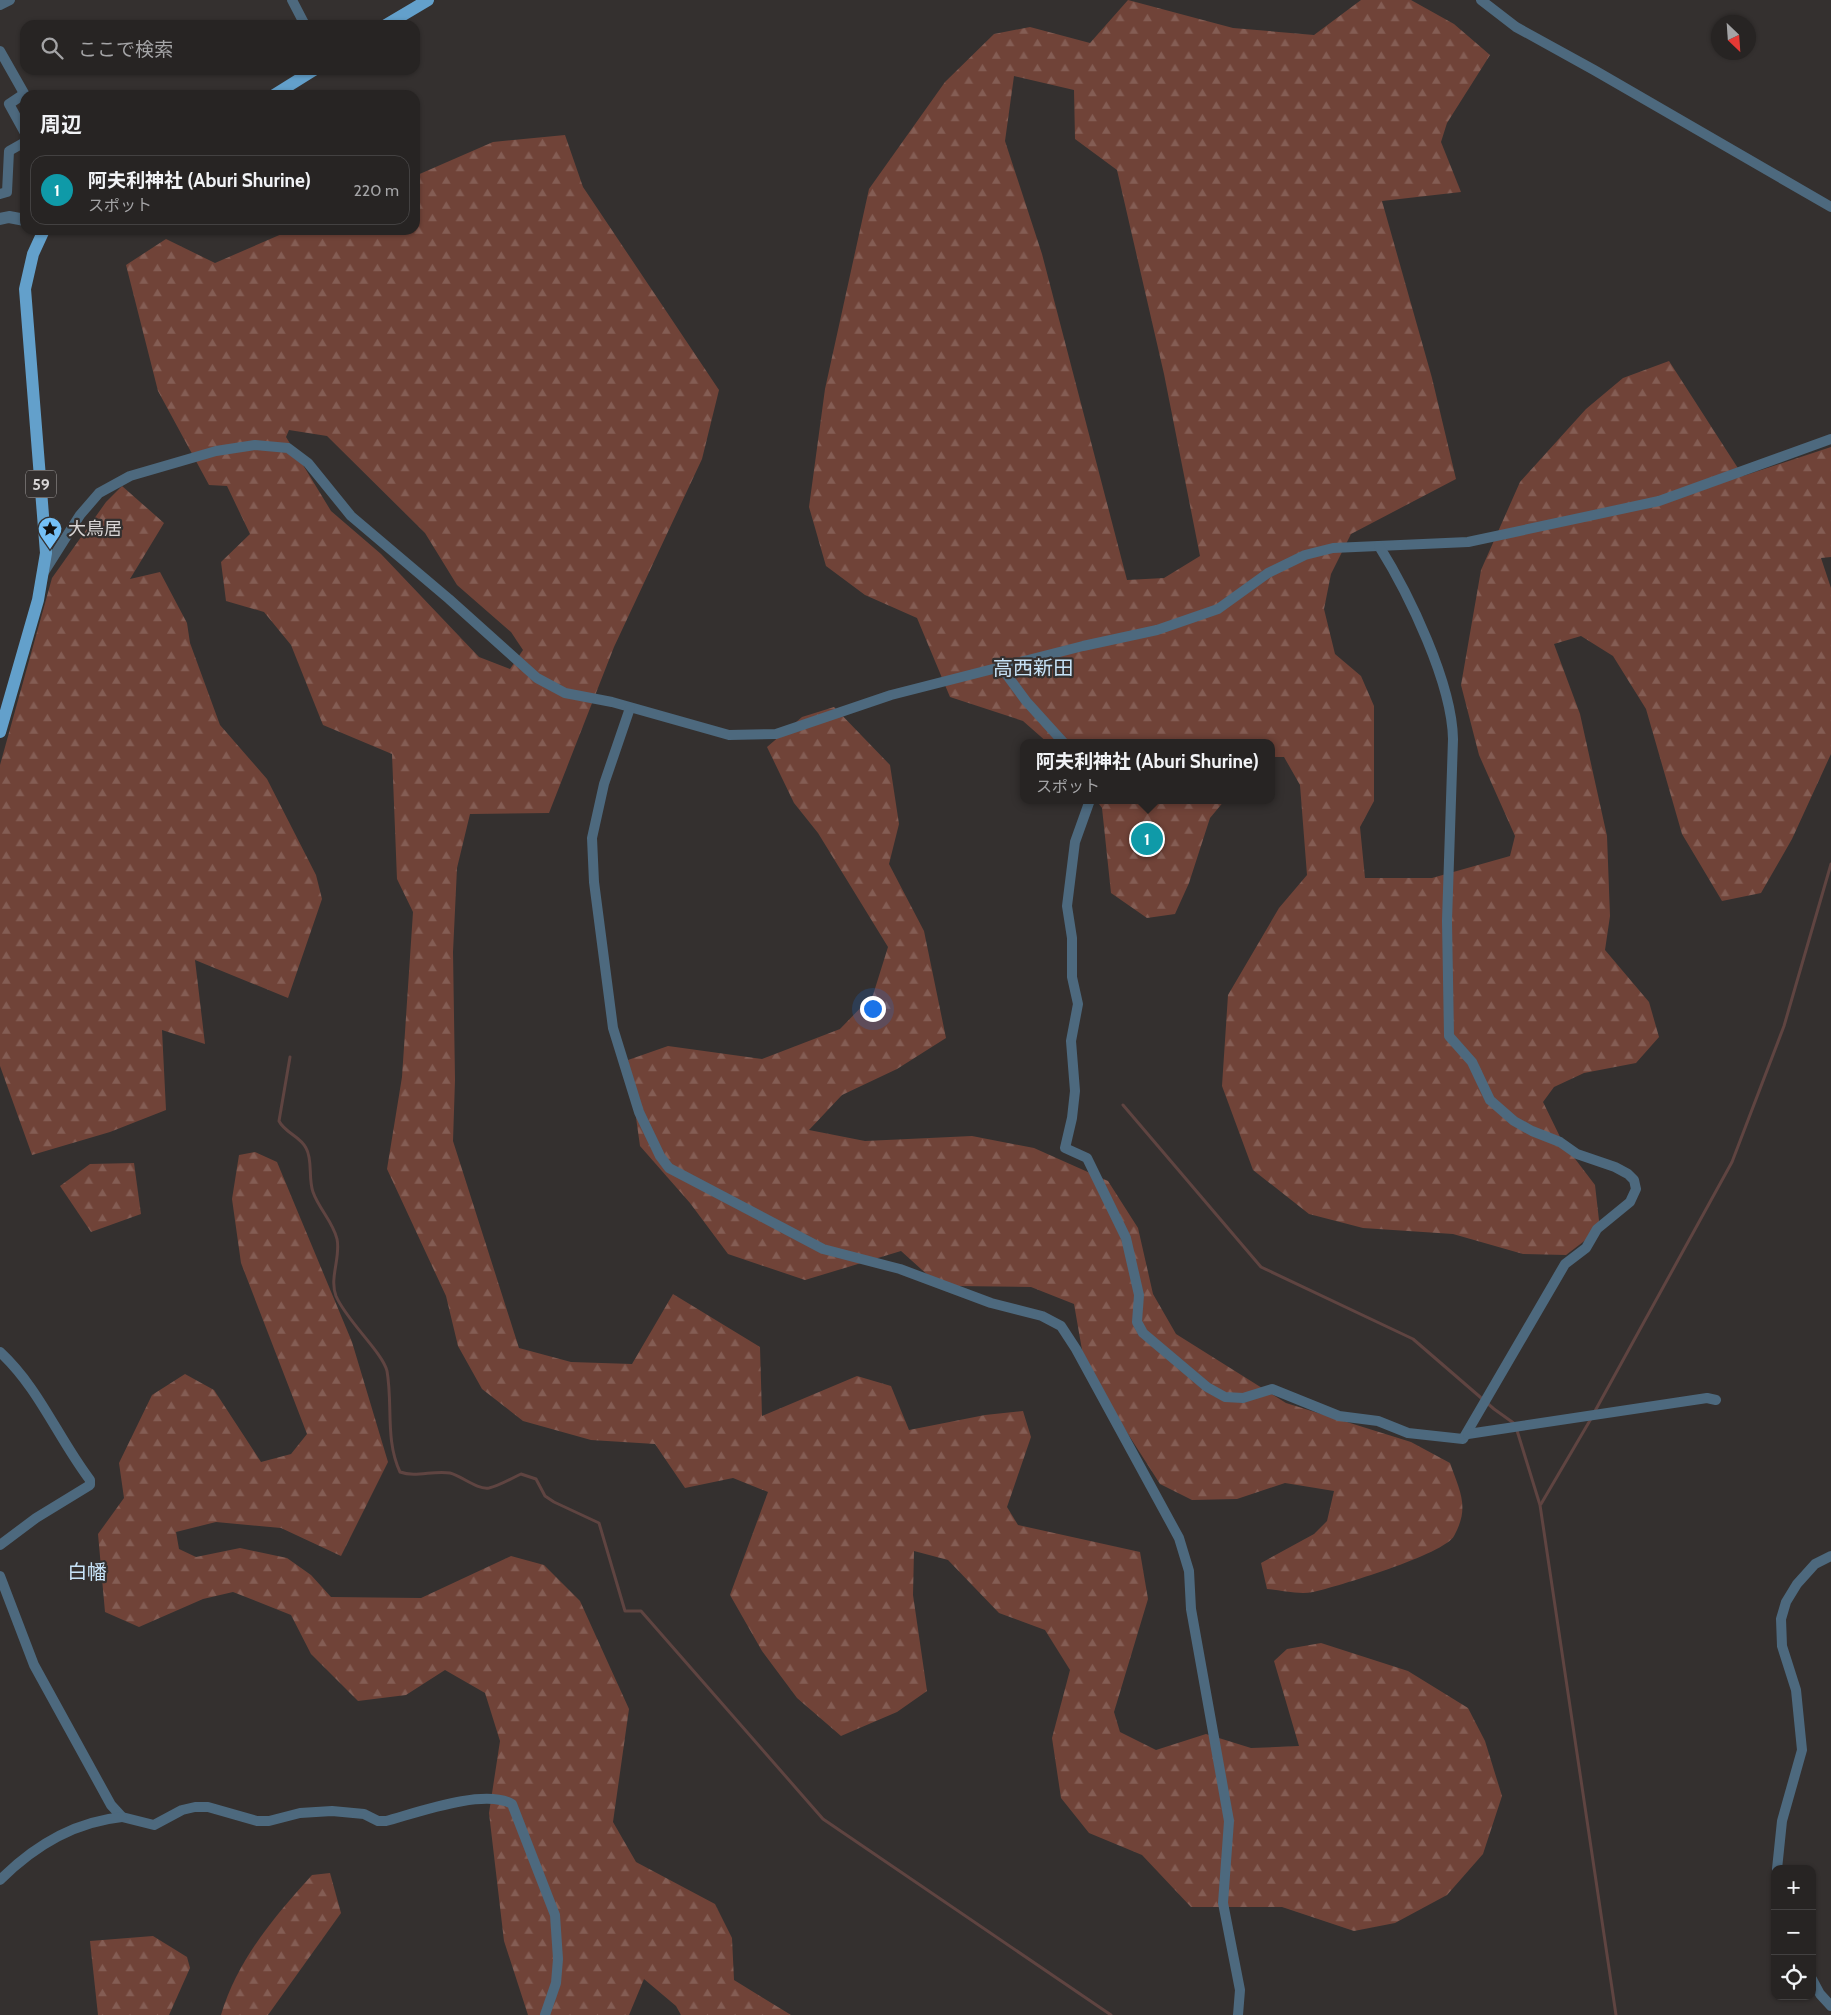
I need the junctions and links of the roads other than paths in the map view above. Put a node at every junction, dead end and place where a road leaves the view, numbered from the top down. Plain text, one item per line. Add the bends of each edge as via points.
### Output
1 (10, 0) edge
2 (292, 0) edge
3 (428, 0) edge
4 (1481, 0) edge
5 (0, 5) edge
6 (302, 20) edge
7 (394, 20) edge
8 (0, 51) edge
9 (306, 75) edge
10 (22, 90) edge
11 (282, 90) edge
12 (20, 98) edge
13 (20, 124) edge
14 (20, 145) edge
15 (0, 194) edge
16 (1831, 207) edge
17 (0, 219) edge
18 (20, 219) edge
19 (41, 235) edge
20 (1831, 439) edge
21 (1379, 546) junction
22 (44, 572) junction
23 (1001, 668) junction
24 (630, 708) junction
25 (0, 732) edge
26 (1060, 739) edge
27 (1089, 804) edge
28 (0, 1352) edge
29 (1716, 1400) dead end
30 (1468, 1434) junction
31 (0, 1546) edge
32 (1831, 1556) edge
33 (0, 1576) edge
34 (122, 1818) junction
35 (1777, 1865) edge
36 (0, 1880) edge
37 (1816, 1986) edge
38 (1831, 2006) edge
39 (545, 2015) edge
40 (1238, 2015) edge

1 - 5 street
2 - 6 street
3 - 7 main road
4 - 16 street via 1516,27
8 - 10 street
9 - 11 main road
12 - 13 street via 8,104
14 - 15 street via 9,151 7,192
17 - 18 street
19 - 22 main road, 59 via 27,273 25,298 46,537
20 - 21 street via 1659,501 1468,542
21 - 23 street via 1334,548 1305,555 1268,574 1218,610 1156,630
21 - 30 street via 1421,628 1452,716 1454,739 1447,921 1449,1036 1472,1062 1490,1100 1514,1121 1532,1132 1560,1142 1577,1154 1628,1174 1636,1189 1630,1202 1597,1229 1586,1248 1566,1264 1491,1389
22 - 24 street via 80,515 99,493 130,476 216,451 255,445 288,448 308,463 352,516 537,678 565,693
22 - 25 main road, 59
23 - 24 street via 891,696 776,734 729,735
23 - 26 street
24 - 40 street via 604,784 592,838 594,882 613,1028 639,1112 654,1145 670,1168 823,1249 900,1269 992,1304 1042,1316 1061,1326 1180,1538 1189,1571 1193,1619 1229,1822 1224,1904 1240,1990
27 - 30 street via 1075,842 1067,906 1072,938 1072,977 1078,1004 1070,1041 1075,1091 1065,1148 1086,1158 1126,1238 1139,1295 1137,1322 1143,1333 1207,1387 1225,1397 1243,1398 1272,1389 1339,1416 1378,1421 1408,1433 1458,1440 1463,1440
28 - 31 street via 29,1382 90,1480 90,1485 36,1518
29 - 30 street via 1707,1398
32 - 35 street via 1815,1564 1797,1584 1786,1602 1781,1619 1782,1646 1796,1690 1802,1750 1782,1821
33 - 34 street via 34,1665 111,1805
34 - 36 street via 104,1819 59,1834 17,1863
34 - 39 street via 154,1825 182,1810 208,1807 257,1821 332,1811 364,1814 386,1821 438,1805 495,1798 505,1800 516,1810 555,1914 557,1975
37 - 38 street

